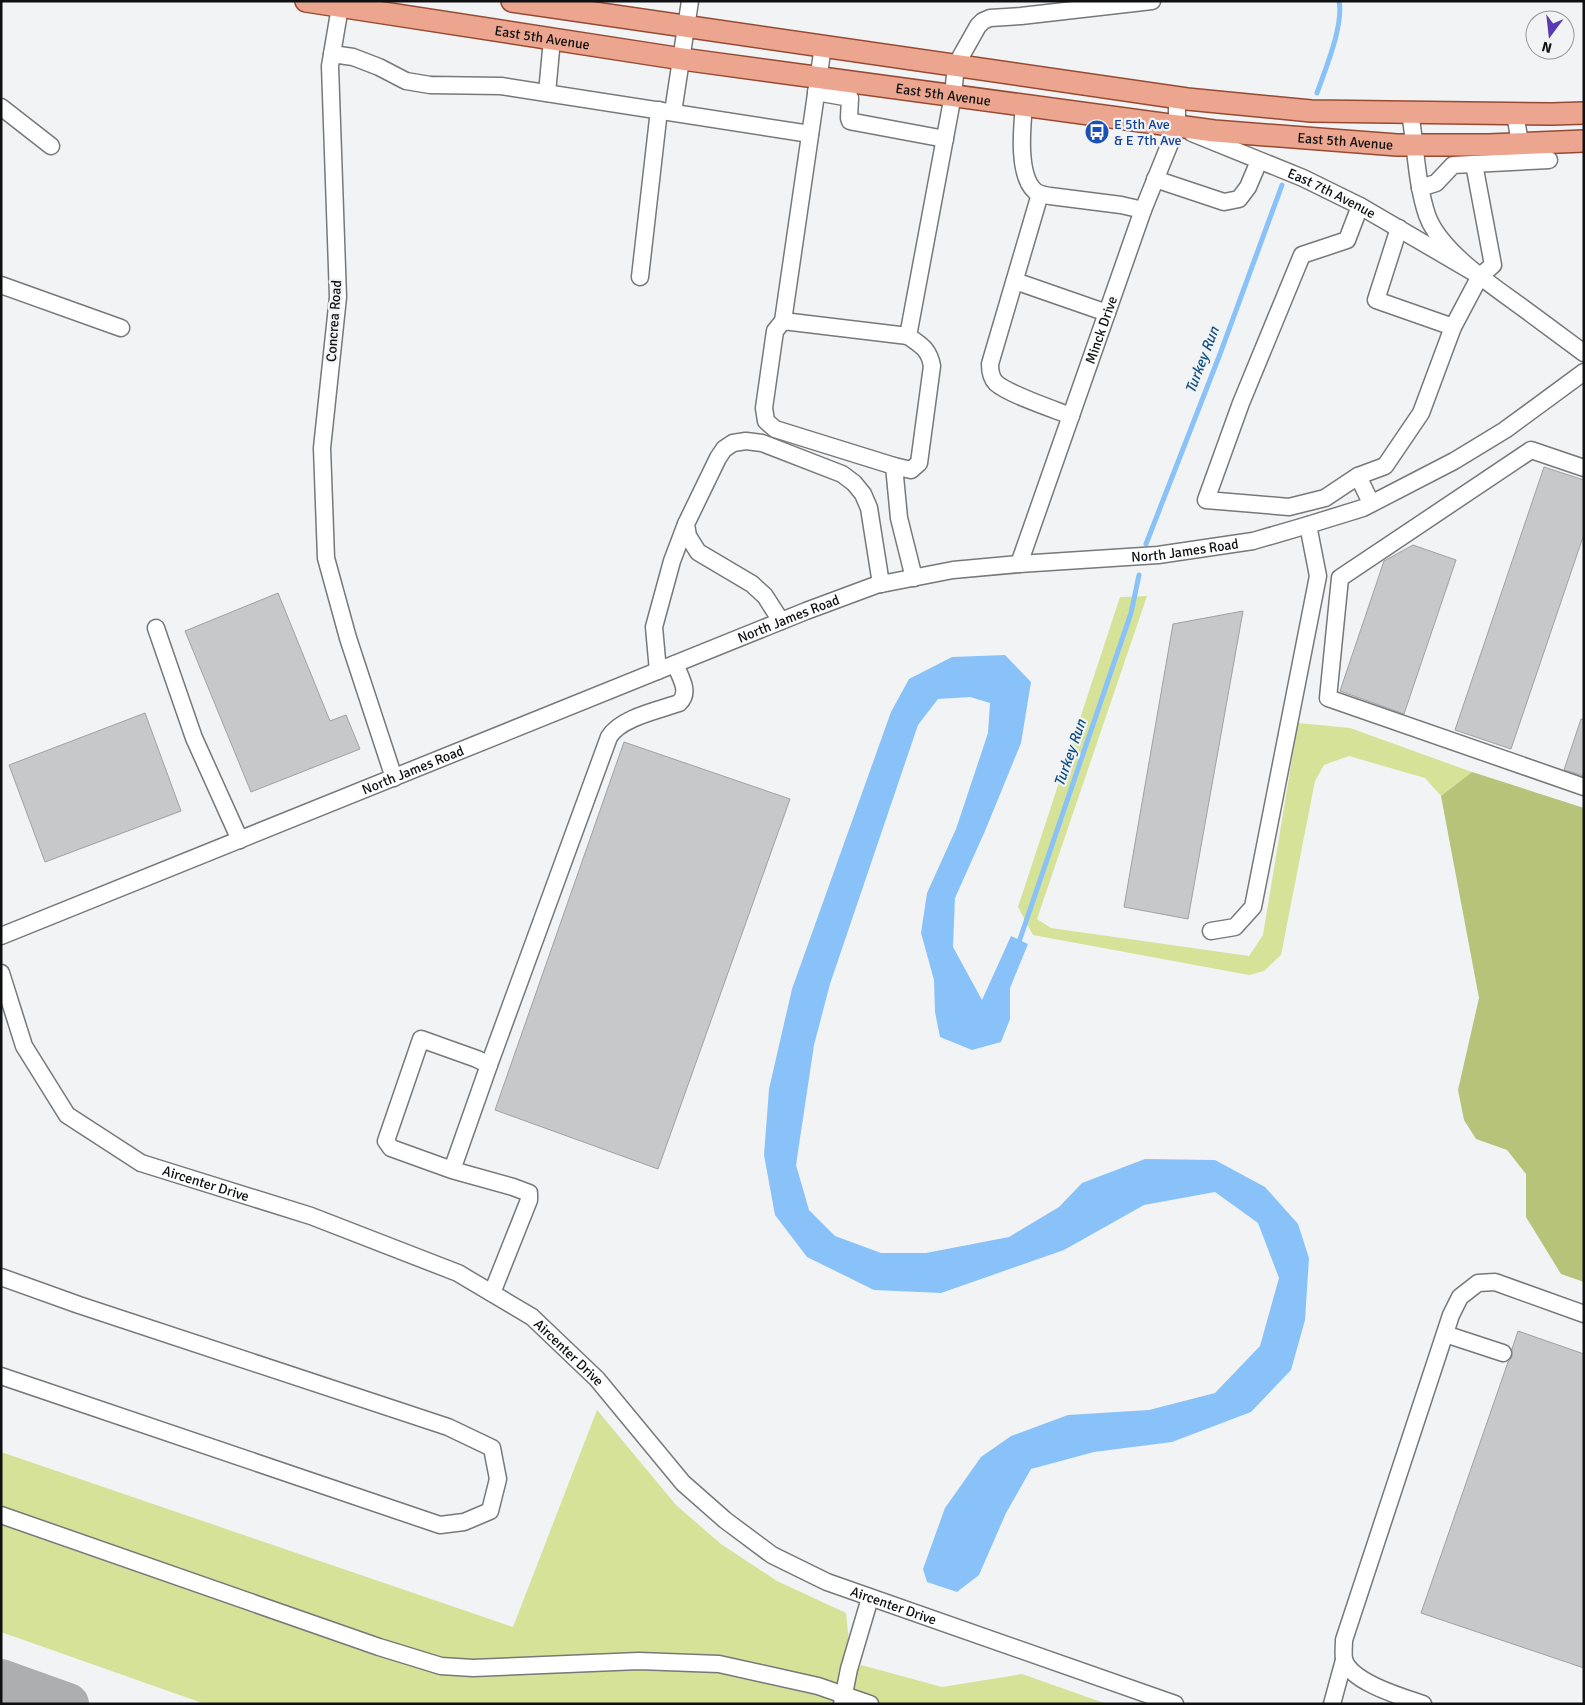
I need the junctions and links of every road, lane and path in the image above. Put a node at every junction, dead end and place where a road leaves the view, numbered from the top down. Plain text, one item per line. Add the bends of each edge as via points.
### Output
1 (306, 1) edge
2 (512, 1) edge
3 (690, 1) edge
4 (1152, 1) edge
5 (340, 4) edge
6 (686, 26) junction
7 (552, 39) junction
8 (823, 46) junction
9 (332, 54) junction
10 (682, 59) junction
11 (956, 66) junction
12 (817, 84) junction
13 (547, 93) junction
14 (953, 95) junction
15 (1176, 98) junction
16 (1024, 105) junction
17 (1, 107) edge
18 (666, 111) junction
19 (1410, 113) junction
20 (1584, 113) edge
21 (1515, 114) junction
22 (1177, 126) junction
23 (810, 134) junction
24 (945, 139) junction
25 (1584, 141) edge
26 (1415, 145) junction
27 (51, 146) dead end
28 (1522, 153) junction
29 (1549, 160) dead end
30 (1259, 161) junction
31 (1474, 164) junction
32 (1156, 179) junction
33 (1420, 188) junction
34 (1040, 194) junction
35 (1360, 206) junction
36 (1143, 210) junction
37 (1399, 228) junction
38 (1480, 276) junction
39 (640, 277) dead end
40 (1015, 281) junction
41 (1, 285) edge
42 (1107, 313) junction
43 (783, 321) junction
44 (1453, 327) junction
45 (121, 328) dead end
46 (908, 336) junction
47 (1584, 353) edge
48 (1584, 372) edge
49 (1071, 416) junction
50 (894, 466) junction
51 (1584, 468) edge
52 (1358, 476) junction
53 (1372, 503) junction
54 (686, 524) junction
55 (1308, 526) junction
56 (1019, 564) junction
57 (1318, 576) junction
58 (914, 578) junction
59 (1340, 578) junction
60 (881, 584) junction
61 (781, 621) junction
62 (156, 628) dead end
63 (675, 664) junction
64 (658, 671) junction
65 (394, 778) junction
66 (1584, 787) edge
67 (240, 840) junction
68 (1211, 931) dead end
69 (1, 936) edge
70 (1, 973) edge
71 (489, 1065) junction
72 (452, 1170) junction
73 (1, 1277) edge
74 (492, 1293) junction
75 (1584, 1314) edge
76 (1445, 1334) junction
77 (1502, 1353) dead end
78 (1, 1376) edge
79 (1, 1515) edge
80 (870, 1598) junction
81 (1344, 1660) junction
82 (843, 1699) edge
83 (870, 1704) edge
84 (1175, 1704) edge
85 (1332, 1704) edge
86 (1423, 1704) edge

1 - 5 main road, East 5th Avenue
2 - 6 main road, East 5th Avenue
3 - 6 street
4 - 11 street via 990,18 978,26
5 - 7 main road, East 5th Avenue
5 - 9 street, Concrea Road
6 - 8 main road, East 5th Avenue
6 - 10 street
7 - 10 main road, East 5th Avenue
7 - 13 street
8 - 11 main road, East 5th Avenue
8 - 12 street
9 - 13 street via 354,57 406,82 502,86
9 - 65 street, Concrea Road via 338,297 322,448 326,558 348,638
10 - 12 main road, East 5th Avenue
10 - 18 street
11 - 14 street
11 - 15 main road, East 5th Avenue
12 - 14 main road, East 5th Avenue
12 - 23 street
12 - 24 street via 850,98 850,121
13 - 18 street
14 - 16 main road, East 5th Avenue
14 - 24 street
15 - 19 main road, East 5th Avenue via 1311,110
15 - 22 street, Minck Drive
16 - 22 main road, East 5th Avenue
16 - 34 street via 1021,145 1026,175 1033,189
17 - 27 street
18 - 23 street
18 - 39 street
19 - 21 main road, East 5th Avenue
19 - 26 street, East 7th Avenue
20 - 21 main road, East 5th Avenue
21 - 28 street
22 - 26 main road, East 5th Avenue via 1268,136
22 - 30 street, East 7th Avenue
22 - 32 street, Minck Drive
23 - 43 street
24 - 46 street
25 - 28 main road, East 5th Avenue
26 - 28 main road, East 5th Avenue
26 - 33 street, East 7th Avenue
28 - 29 street
28 - 31 street
30 - 32 street via 1239,199 1224,202
30 - 35 street, East 7th Avenue
31 - 33 street via 1453,165 1436,183
31 - 38 street via 1492,265
32 - 36 street, Minck Drive
33 - 38 street, East 7th Avenue via 1435,232
34 - 36 street
34 - 40 street
35 - 37 street, East 7th Avenue
35 - 52 street via 1347,240 1302,255 1241,403 1206,500 1289,506 1325,498
36 - 42 street, Minck Drive
37 - 38 street, East 7th Avenue
37 - 44 street via 1376,300
38 - 44 street
38 - 47 street, East 7th Avenue
40 - 42 street
40 - 49 street via 990,373 994,382 1004,389
41 - 45 street
42 - 49 street, Minck Drive
43 - 46 street
43 - 50 street via 775,331 773,342 764,408 766,420 776,428
44 - 52 street via 1421,414 1385,466
46 - 50 street via 924,347 932,366 919,463 911,470
48 - 53 street, North James Road via 1504,430 1454,461
49 - 56 street, Minck Drive
50 - 58 street via 899,518
51 - 59 street via 1531,450
52 - 53 street
53 - 55 street, North James Road
54 - 60 street via 724,449 733,443 762,443 842,474 864,494
54 - 61 street via 688,536 698,552 752,584 765,596
54 - 64 street via 654,627
55 - 56 street, North James Road via 1254,541 1158,555
55 - 57 street
56 - 58 street, North James Road via 952,570
57 - 59 street
57 - 68 street via 1252,907 1235,927
58 - 60 street, North James Road
59 - 66 street via 1328,698
60 - 61 street, North James Road
61 - 63 street, North James Road
62 - 67 street via 194,738
63 - 64 street, North James Road
63 - 71 street via 684,688 683,699 627,722 609,737
64 - 65 street, North James Road
65 - 67 street, North James Road
67 - 69 street, North James Road
70 - 74 street, Aircenter Drive via 24,1046 67,1115 141,1163 310,1216 458,1273
71 - 72 street
71 - 72 street via 421,1038 386,1141 391,1148
72 - 74 street via 529,1194
73 - 78 street via 448,1427 492,1448 498,1479 490,1511 464,1522 440,1525
74 - 80 street, Aircenter Drive via 532,1317 597,1379 683,1483 725,1520 772,1555 827,1582
75 - 76 street via 1495,1282 1478,1283 1460,1297
76 - 77 street
76 - 81 street via 1344,1640
79 - 82 street via 441,1666 472,1668 639,1661 719,1664 818,1686
80 - 82 street
80 - 84 street, Aircenter Drive
81 - 85 street
81 - 86 street via 1356,1676 1380,1689
82 - 83 street

